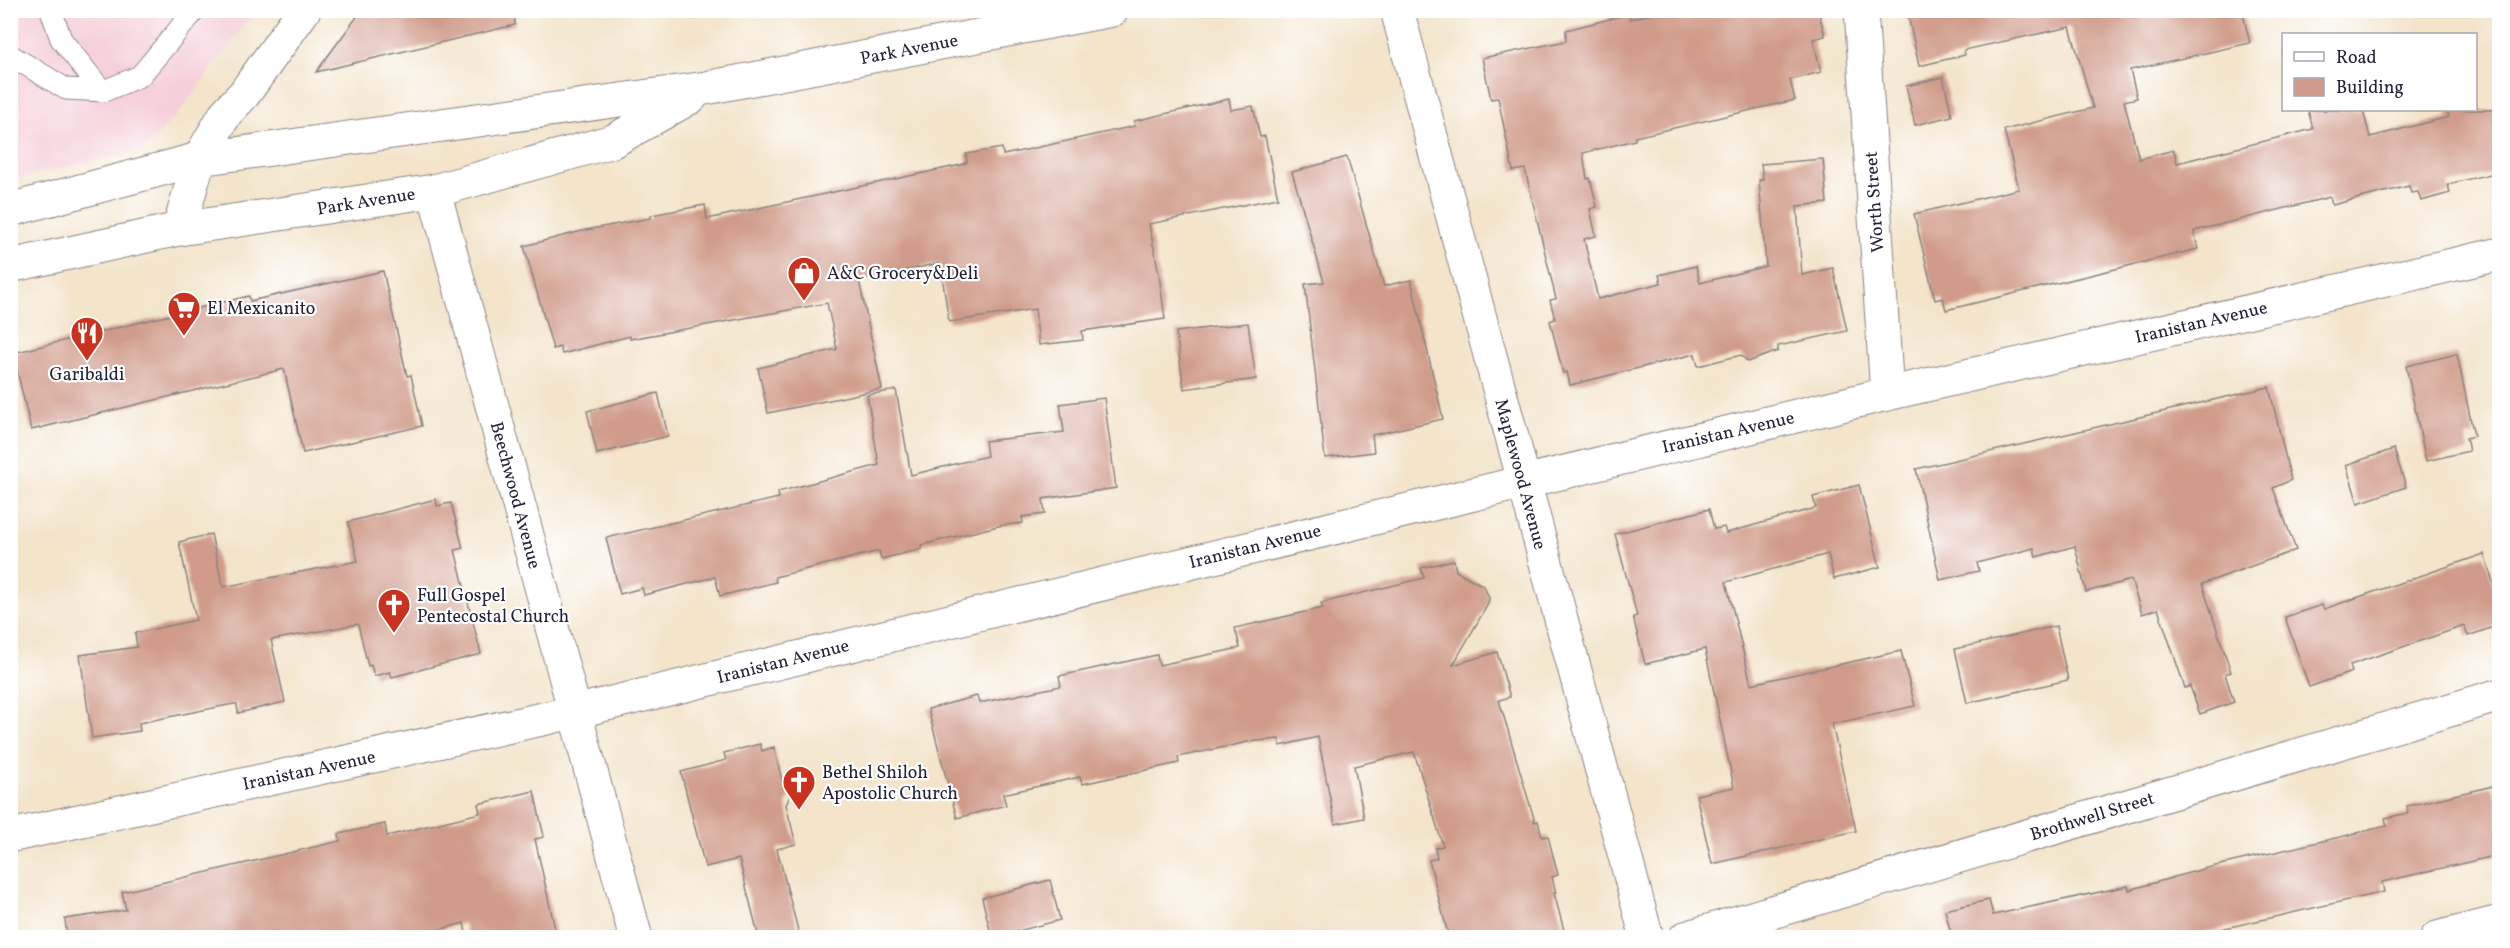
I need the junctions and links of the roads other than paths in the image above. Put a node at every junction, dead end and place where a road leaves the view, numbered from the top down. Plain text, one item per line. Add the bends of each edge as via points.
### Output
1 (51, 10) edge
2 (195, 10) edge
3 (304, 10) edge
4 (1112, 10) edge
5 (1397, 10) edge
6 (1861, 10) edge
7 (10, 55) edge
8 (706, 88) junction
9 (102, 91) junction
10 (199, 159) junction
11 (434, 191) junction
12 (10, 210) edge
13 (179, 230) junction
14 (2499, 255) edge
15 (10, 266) edge
16 (1887, 394) junction
17 (1523, 480) junction
18 (2499, 695) edge
19 (574, 712) junction
20 (10, 836) edge
21 (2499, 922) edge
22 (636, 938) edge
23 (1647, 938) edge
24 (1685, 938) edge
25 (2437, 938) edge

1 - 9 lane via 61,39
2 - 9 lane via 140,76
3 - 10 street via 226,113
4 - 8 street, Park Avenue
5 - 17 street, Maplewood Avenue
6 - 16 street, Worth Street
7 - 9 lane via 66,89
8 - 10 street, Park Avenue
8 - 11 street, Park Avenue via 613,141
10 - 12 street, Park Avenue
10 - 13 street
11 - 13 street, Park Avenue
11 - 19 street, Beechwood Avenue
13 - 15 street, Park Avenue
14 - 16 street, Iranistan Avenue
16 - 17 street, Iranistan Avenue
17 - 19 street, Iranistan Avenue
17 - 23 street, Maplewood Avenue
18 - 24 street, Brothwell Street
19 - 20 street, Iranistan Avenue
19 - 22 street, Beechwood Avenue
21 - 25 street

